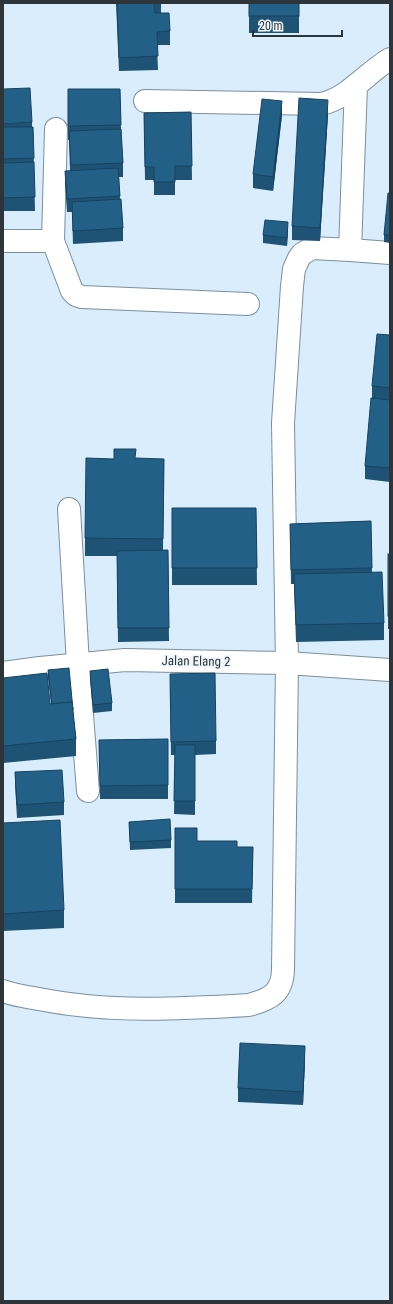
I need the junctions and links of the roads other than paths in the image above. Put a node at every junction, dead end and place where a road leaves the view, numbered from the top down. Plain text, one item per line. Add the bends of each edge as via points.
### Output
1 (390, 59) edge
2 (356, 85) junction
3 (145, 101) dead end
4 (56, 129) dead end
5 (3, 241) edge
6 (53, 241) junction
7 (350, 250) junction
8 (390, 253) edge
9 (248, 304) dead end
10 (69, 509) dead end
11 (287, 663) junction
12 (78, 664) junction
13 (390, 670) edge
14 (3, 673) edge
15 (88, 791) dead end
16 (3, 991) edge

1 - 2 street
2 - 3 street via 330,102 321,104
2 - 7 street
4 - 6 street
5 - 6 street
6 - 9 street via 72,291 82,297
7 - 8 street
7 - 11 street via 312,248 302,254 294,269 283,423
10 - 12 street
11 - 12 street, Jalan Elang 2 via 125,660
11 - 13 street, Jalan Elang 2
11 - 16 street via 283,970 282,981 273,995 249,1005 182,1009 91,1007
12 - 14 street, Jalan Elang 2
12 - 15 street

